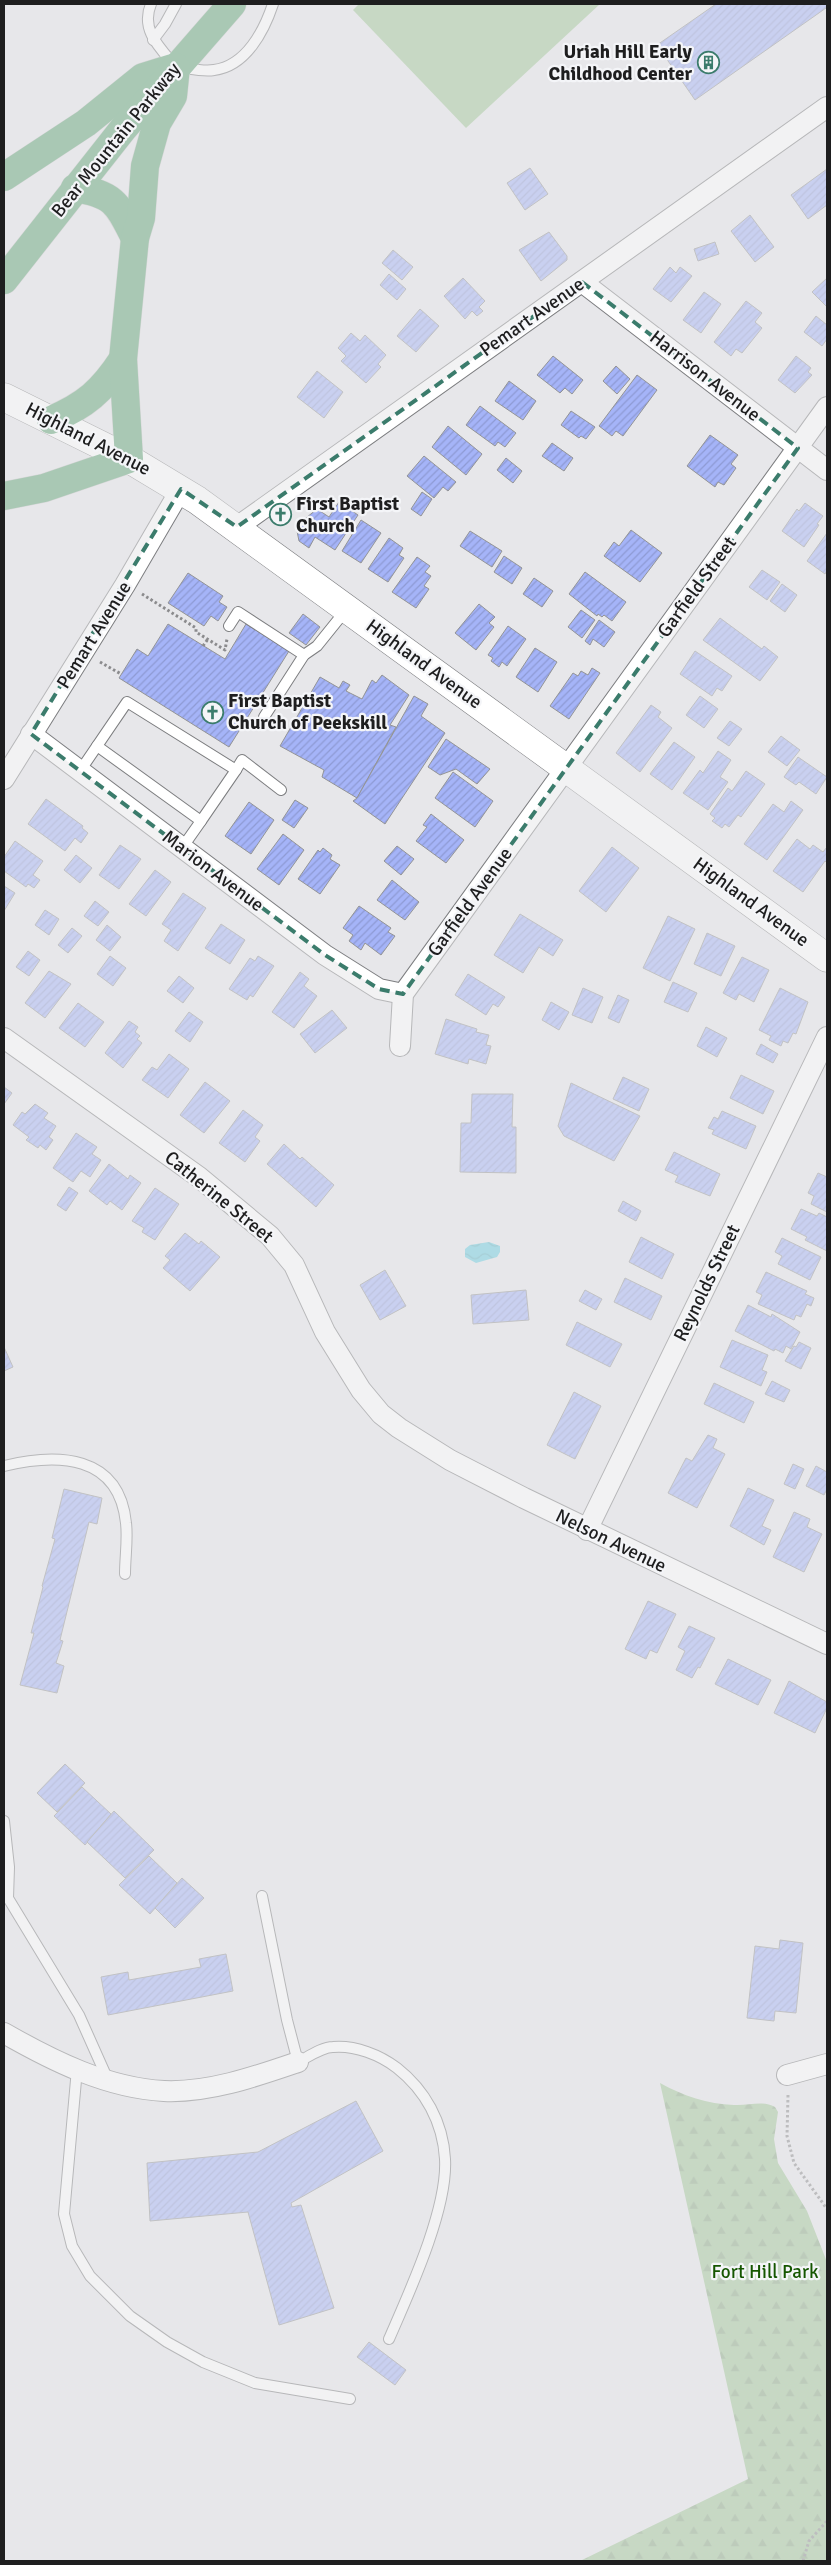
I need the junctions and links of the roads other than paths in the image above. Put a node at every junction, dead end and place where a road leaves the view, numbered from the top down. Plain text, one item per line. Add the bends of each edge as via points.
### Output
1 (152, 4) edge
2 (176, 4) edge
3 (232, 4) edge
4 (273, 4) edge
5 (153, 40) junction
6 (176, 66) junction
7 (827, 107) edge
8 (4, 177) edge
9 (75, 188) junction
10 (135, 238) junction
11 (4, 280) edge
12 (582, 282) junction
13 (123, 359) junction
14 (4, 397) edge
15 (827, 407) edge
16 (50, 420) junction
17 (798, 448) junction
18 (129, 459) junction
19 (827, 470) edge
20 (181, 489) junction
21 (4, 496) edge
22 (237, 527) junction
23 (348, 608) junction
24 (229, 626) dead end
25 (304, 655) junction
26 (264, 717) dead end
27 (31, 734) junction
28 (98, 746) junction
29 (566, 767) junction
30 (236, 770) junction
31 (80, 771) junction
32 (4, 779) edge
33 (281, 790) dead end
34 (201, 821) junction
35 (182, 848) junction
36 (827, 958) edge
37 (403, 994) junction
38 (827, 1037) edge
39 (4, 1038) edge
40 (400, 1046) dead end
41 (399, 1428) joint
42 (4, 1466) edge
43 (587, 1530) junction
44 (125, 1574) dead end
45 (827, 1644) edge
46 (4, 1822) edge
47 (262, 1896) dead end
48 (4, 2033) edge
49 (298, 2062) junction
50 (827, 2064) edge
51 (78, 2070) junction
52 (786, 2075) road end
53 (109, 2080) junction
54 (389, 2339) dead end
55 (350, 2399) dead end

1 - 5 lane via 148,22
2 - 5 lane
3 - 6 highway, Bear Mountain Parkway
4 - 6 lane via 258,38 241,58 213,70
5 - 6 lane
6 - 8 highway via 143,77 86,123
6 - 9 highway, Bear Mountain Parkway
6 - 10 highway via 173,96 158,123 145,166 141,218
7 - 12 street, Pemart Avenue
9 - 10 highway via 98,192 108,198 117,206
9 - 11 highway, Bear Mountain Parkway
10 - 13 highway
12 - 17 street, Harrison Avenue
12 - 22 street, Pemart Avenue
13 - 16 highway via 94,396
13 - 18 highway
14 - 16 street, Highland Avenue
15 - 17 street, Garfield Street
16 - 18 street, Highland Avenue
17 - 19 street, Harrison Avenue
17 - 29 street, Garfield Street
18 - 20 street, Highland Avenue
18 - 21 highway via 44,488
20 - 22 street, Highland Avenue
20 - 27 street, Pemart Avenue
22 - 23 street, Highland Avenue
23 - 25 lane via 317,646
23 - 29 street, Highland Avenue
24 - 25 lane via 238,612
25 - 26 lane
27 - 31 street, Marion Avenue
27 - 32 street, Pemart Avenue
28 - 30 lane via 127,702
28 - 31 lane
28 - 34 lane
29 - 36 street, Highland Avenue
29 - 37 street, Garfield Avenue
30 - 33 lane via 242,760
30 - 34 lane
31 - 35 street, Marion Avenue
34 - 35 lane
35 - 37 street, Marion Avenue via 326,955 379,989
37 - 40 street
38 - 43 street, Reynolds Street
39 - 41 street, Catherine Street via 199,1177 270,1236 294,1265 325,1332 361,1390 381,1414
41 - 43 street, Nelson Avenue via 450,1460
42 - 44 lane via 55,1458 86,1464 102,1474 114,1487 122,1504 126,1524
43 - 45 street, Nelson Avenue
46 - 53 lane via 9,1867 8,1898 79,2015
47 - 49 lane
48 - 51 street via 52,2060
49 - 53 street via 209,2087 164,2091
49 - 54 lane via 332,2046 366,2051 391,2063 412,2079 440,2127 446,2160 434,2223 414,2283
50 - 52 street
51 - 53 street
51 - 55 lane via 64,2214 72,2246 90,2276 130,2316 203,2362 255,2383

